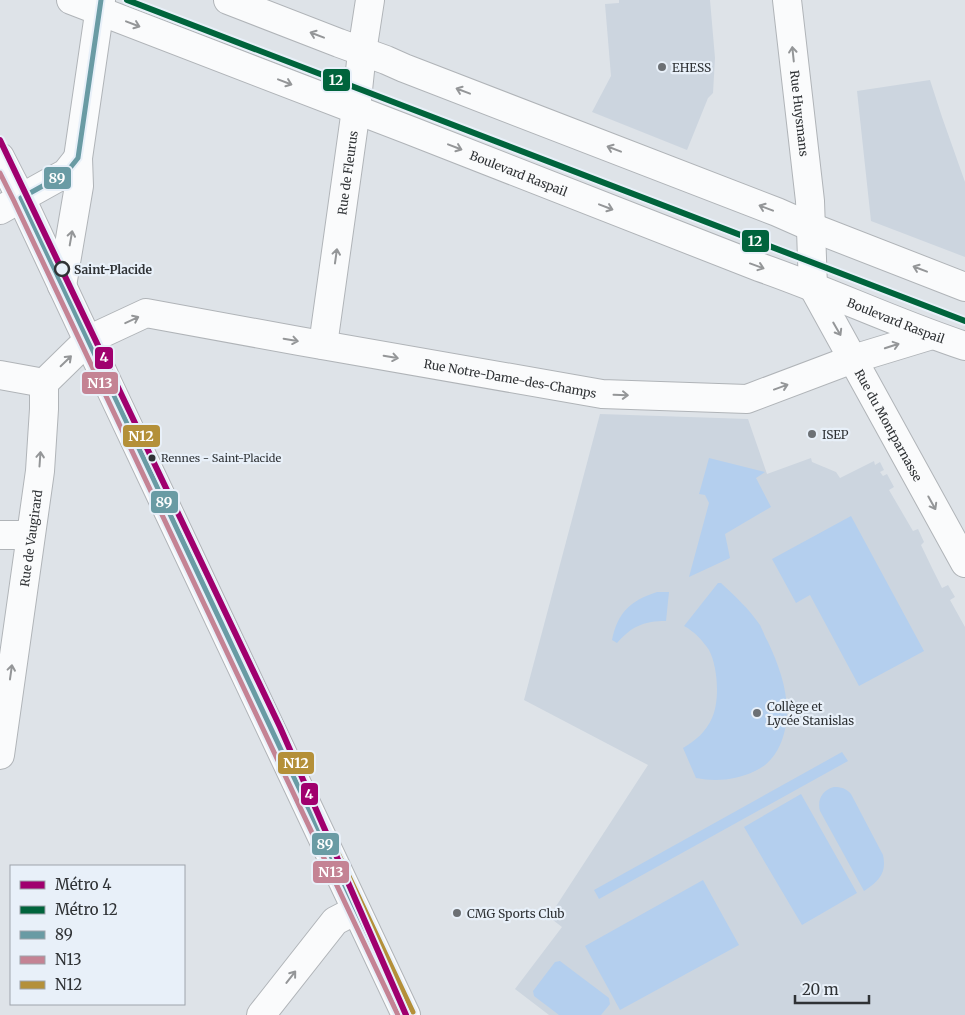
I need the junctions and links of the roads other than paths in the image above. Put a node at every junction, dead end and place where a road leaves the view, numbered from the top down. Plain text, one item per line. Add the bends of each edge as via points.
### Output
1 (71, 0) edge
2 (228, 0) edge
3 (370, 0) edge
4 (787, 0) edge
5 (100, 6) edge
6 (362, 52) junction
7 (356, 109) junction
8 (0, 157) edge
9 (78, 158) junction
10 (11, 204) edge
11 (811, 227) junction
12 (62, 286) junction
13 (813, 287) junction
14 (965, 287) edge
15 (932, 335) junction
16 (88, 340) junction
17 (323, 345) junction
18 (965, 346) edge
19 (853, 359) junction
20 (0, 375) edge
21 (44, 383) junction
22 (0, 535) edge
23 (30, 535) junction
24 (965, 563) edge
25 (0, 755) edge
26 (356, 910) junction
27 (260, 1015) edge
28 (406, 1015) edge

1 - 5 main road, Boulevard Raspail
6 -> 2 main road
3 - 6 main road, Rue de Fleurus
11 -> 4 main road, Rue Huysmans
5 -> 7 main road, Boulevard Raspail
5 - 9 main road
6 - 7 main road, Rue de Fleurus
11 -> 6 main road
7 -> 13 main road, Boulevard Raspail
17 -> 7 main road, Rue de Fleurus
8 - 10 main road
9 - 10 main road via 66,173
12 -> 9 main road via 80,186
10 - 12 main road
11 - 13 main road, Rue Huysmans
14 -> 11 main road
12 - 16 main road
13 - 15 main road, Boulevard Raspail
13 -> 19 main road, Rue du Montparnasse
15 - 18 main road, Boulevard Raspail
19 -> 15 main road, Rue Notre-Dame-des-Champs
16 -> 17 main road, Rue Notre-Dame-des-Champs via 146,313
21 -> 16 main road
16 - 26 main road
17 -> 19 main road, Rue Notre-Dame-des-Champs via 602,394 747,399
19 -> 24 main road, Rue du Montparnasse
20 - 21 main road
23 -> 21 main road, Rue de Vaugirard via 40,471
22 - 23 main road
25 -> 23 main road, Rue de Vaugirard
27 -> 26 main road via 335,921
26 - 28 main road

